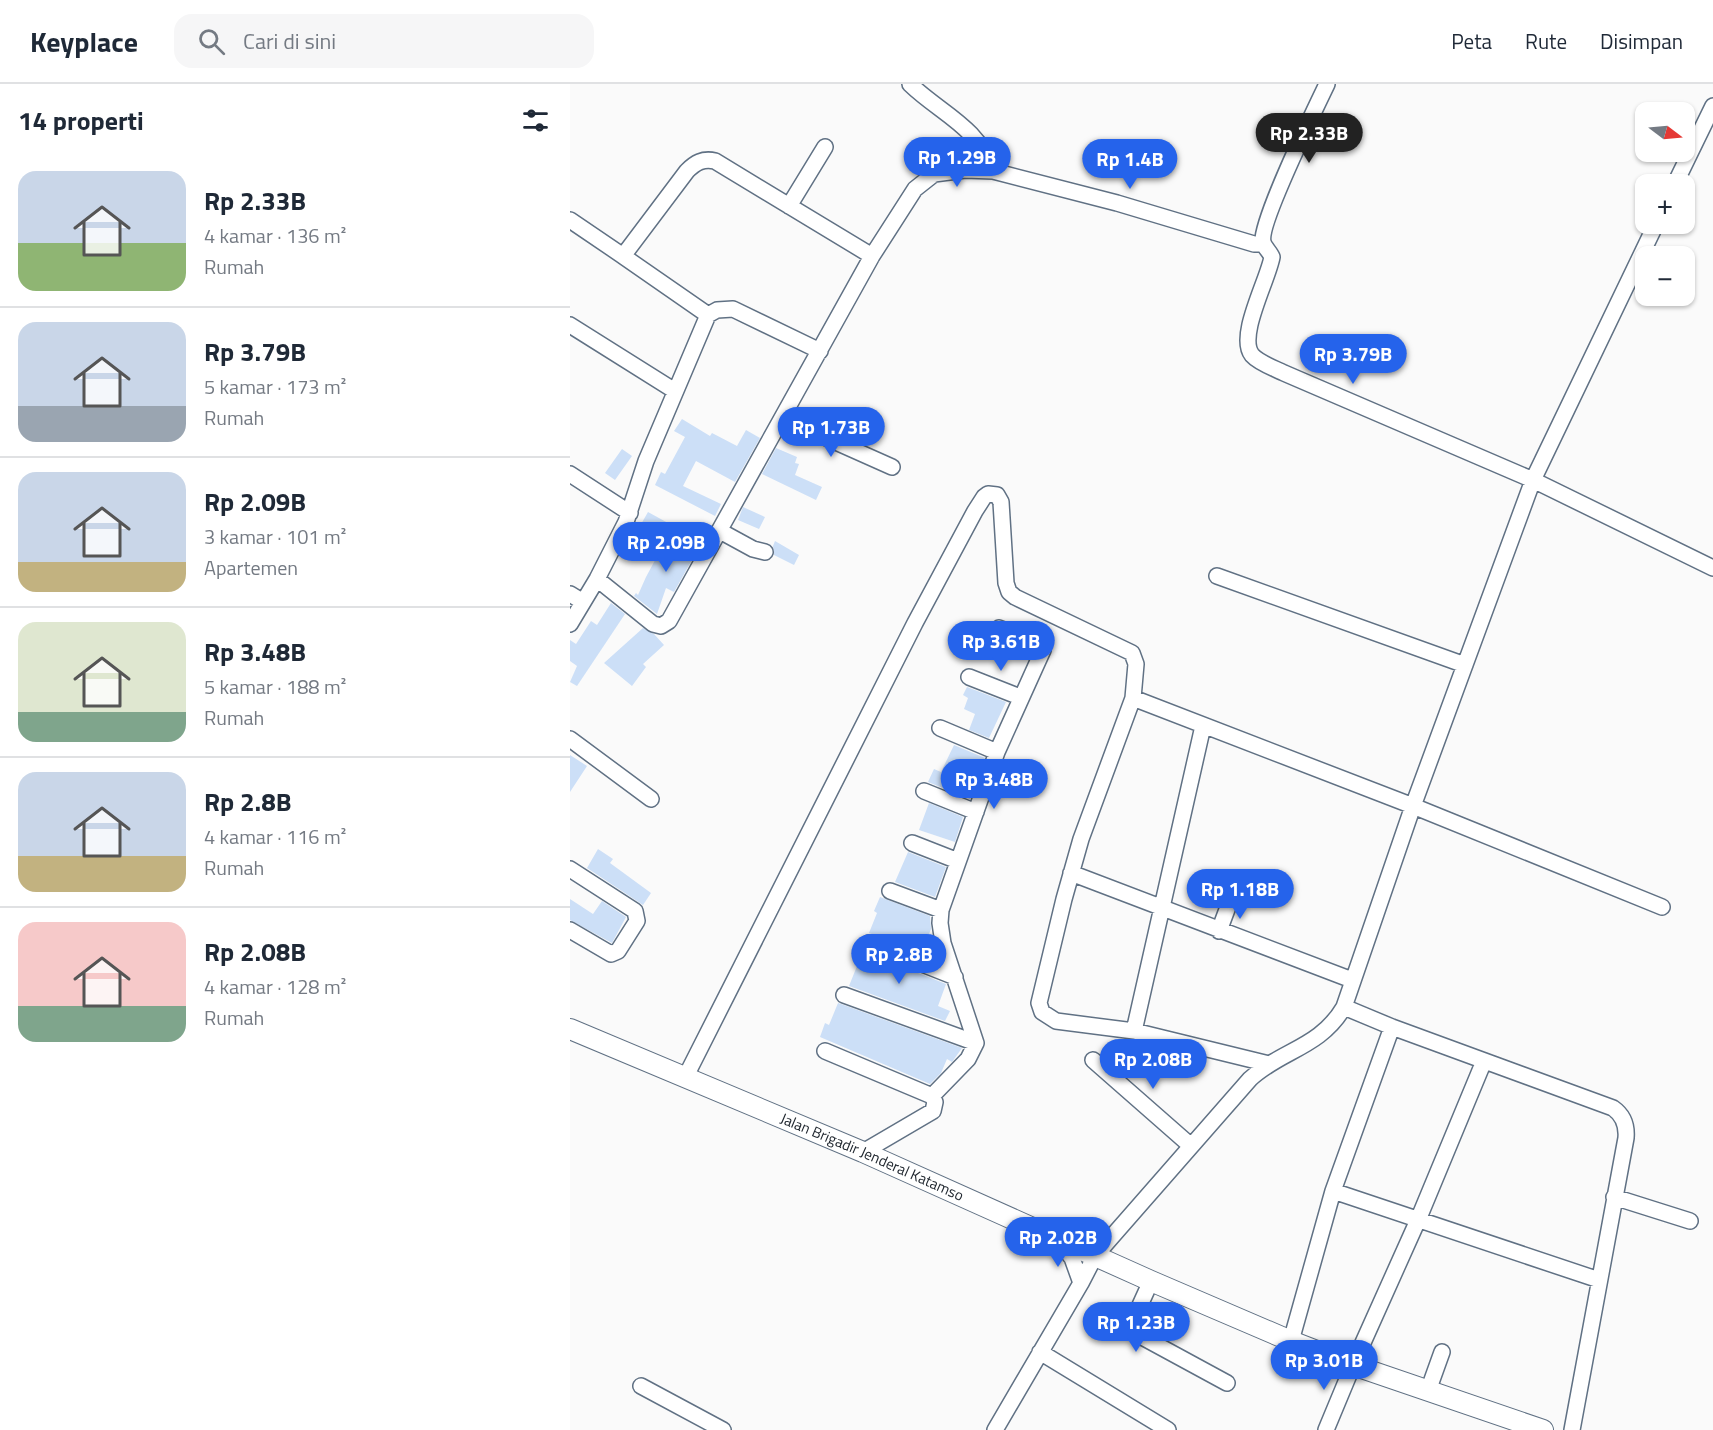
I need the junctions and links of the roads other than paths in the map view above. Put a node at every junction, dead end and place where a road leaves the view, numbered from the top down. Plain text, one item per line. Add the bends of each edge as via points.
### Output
1 (910, 84) edge
2 (1327, 84) edge
3 (1713, 106) edge
4 (825, 147) dead end
5 (993, 171) junction
6 (1680, 174) edge
7 (789, 206) junction
8 (570, 220) edge
9 (1651, 234) edge
10 (1266, 247) junction
11 (623, 256) junction
12 (872, 256) junction
13 (708, 315) junction
14 (570, 325) edge
15 (820, 351) junction
16 (675, 391) junction
17 (782, 418) junction
18 (892, 467) dead end
19 (570, 474) edge
20 (1533, 480) junction
21 (630, 513) junction
22 (720, 531) junction
23 (765, 552) dead end
24 (1713, 568) edge
25 (1217, 576) dead end
26 (597, 579) junction
27 (577, 598) edge
28 (570, 624) edge
29 (999, 628) dead end
30 (1465, 665) junction
31 (969, 677) dead end
32 (1020, 697) junction
33 (1133, 698) junction
34 (1203, 726) junction
35 (940, 728) dead end
36 (570, 739) edge
37 (997, 752) junction
38 (924, 791) dead end
39 (651, 799) dead end
40 (1413, 806) junction
41 (976, 812) junction
42 (912, 843) dead end
43 (958, 861) junction
44 (570, 869) edge
45 (1071, 873) junction
46 (1248, 887) dead end
47 (890, 891) dead end
48 (1662, 907) dead end
49 (1161, 909) junction
50 (941, 910) junction
51 (570, 930) edge
52 (1219, 931) junction
53 (869, 943) dead end
54 (955, 977) junction
55 (1352, 980) junction
56 (844, 995) dead end
57 (1344, 1007) junction
58 (1392, 1027) junction
59 (570, 1029) edge
60 (1134, 1031) junction
61 (976, 1043) junction
62 (825, 1051) dead end
63 (1093, 1060) dead end
64 (1484, 1061) junction
65 (1269, 1064) junction
66 (685, 1078) junction
67 (932, 1096) junction
68 (1191, 1146) junction
69 (863, 1152) junction
70 (1333, 1191) junction
71 (1614, 1197) junction
72 (1418, 1220) junction
73 (1690, 1221) dead end
74 (1057, 1239) junction
75 (1095, 1256) junction
76 (1151, 1281) junction
77 (1599, 1281) junction
78 (1081, 1283) junction
79 (1291, 1341) junction
80 (1040, 1352) junction
81 (1442, 1352) dead end
82 (1353, 1365) junction
83 (1227, 1383) dead end
84 (641, 1386) dead end
85 (1428, 1391) junction
86 (723, 1430) edge
87 (995, 1430) edge
88 (1168, 1430) edge
89 (1326, 1430) edge
90 (1543, 1430) edge
91 (1572, 1430) edge

1 - 5 street via 964,127 987,154
2 - 10 street via 1281,184 1264,233
3 - 6 street
4 - 7 street
5 - 10 street
5 - 12 street via 934,174 915,189
7 - 11 street via 706,159 687,171
7 - 12 street
8 - 11 street
9 - 20 street
10 - 20 street via 1272,261 1246,341 1254,357
11 - 13 street
12 - 15 street
13 - 15 street via 717,310 737,310
13 - 16 street
14 - 16 street
15 - 17 street
16 - 21 street
17 - 18 street
17 - 22 street
19 - 21 street
20 - 24 street
20 - 30 street
21 - 26 street
22 - 23 street
22 - 26 street via 665,624 653,624
25 - 30 street
26 - 27 street
27 - 28 street
29 - 32 street via 1037,643 1043,650
30 - 40 street
31 - 32 street
32 - 37 street
33 - 34 street
33 - 45 street
33 - 66 street via 1136,664 1132,653 1010,592 1006,583 1001,502 988,494 915,623
34 - 40 street
34 - 49 street
35 - 37 street
36 - 39 street
37 - 41 street
38 - 41 street
40 - 48 street
40 - 55 street
41 - 43 street
42 - 43 street
43 - 50 street
44 - 51 street via 634,911 637,918 614,953 607,953
45 - 49 street
45 - 60 street via 1040,1003 1042,1012 1063,1023
46 - 52 street via 1235,888
47 - 50 street
49 - 52 street
49 - 60 street
50 - 54 street via 941,934
52 - 55 street
53 - 54 street
54 - 61 street
55 - 57 street
56 - 61 street
57 - 58 street
57 - 65 street via 1315,1039
58 - 64 street
58 - 70 street
59 - 66 main road, Jalan Brigadir Jenderal Katamso
60 - 65 street
61 - 67 street via 968,1059
62 - 67 street
63 - 68 street
64 - 71 street via 1620,1113 1626,1138
64 - 72 street
65 - 68 street via 1235,1094
66 - 69 main road, Jalan Brigadir Jenderal Katamso
67 - 69 street via 933,1111
68 - 75 street
69 - 74 main road, Jalan Brigadir Jenderal Katamso
70 - 72 street
70 - 79 street
71 - 73 street
71 - 77 street
72 - 77 street
72 - 82 street
74 - 75 main road, Jalan Brigadir Jenderal Katamso
74 - 78 street via 1071,1258
75 - 76 main road, Jalan Brigadir Jenderal Katamso
75 - 78 street
76 - 79 main road, Jalan Brigadir Jenderal Katamso
76 - 83 street via 1131,1325 1133,1332
77 - 91 street
78 - 80 street
79 - 82 main road, Jalan Brigadir Jenderal Katamso
80 - 87 street
80 - 88 street
81 - 85 street
82 - 85 main road, Jalan Brigadir Jenderal Katamso
82 - 89 street
84 - 86 street
85 - 90 main road, Jalan Brigadir Jenderal Katamso

